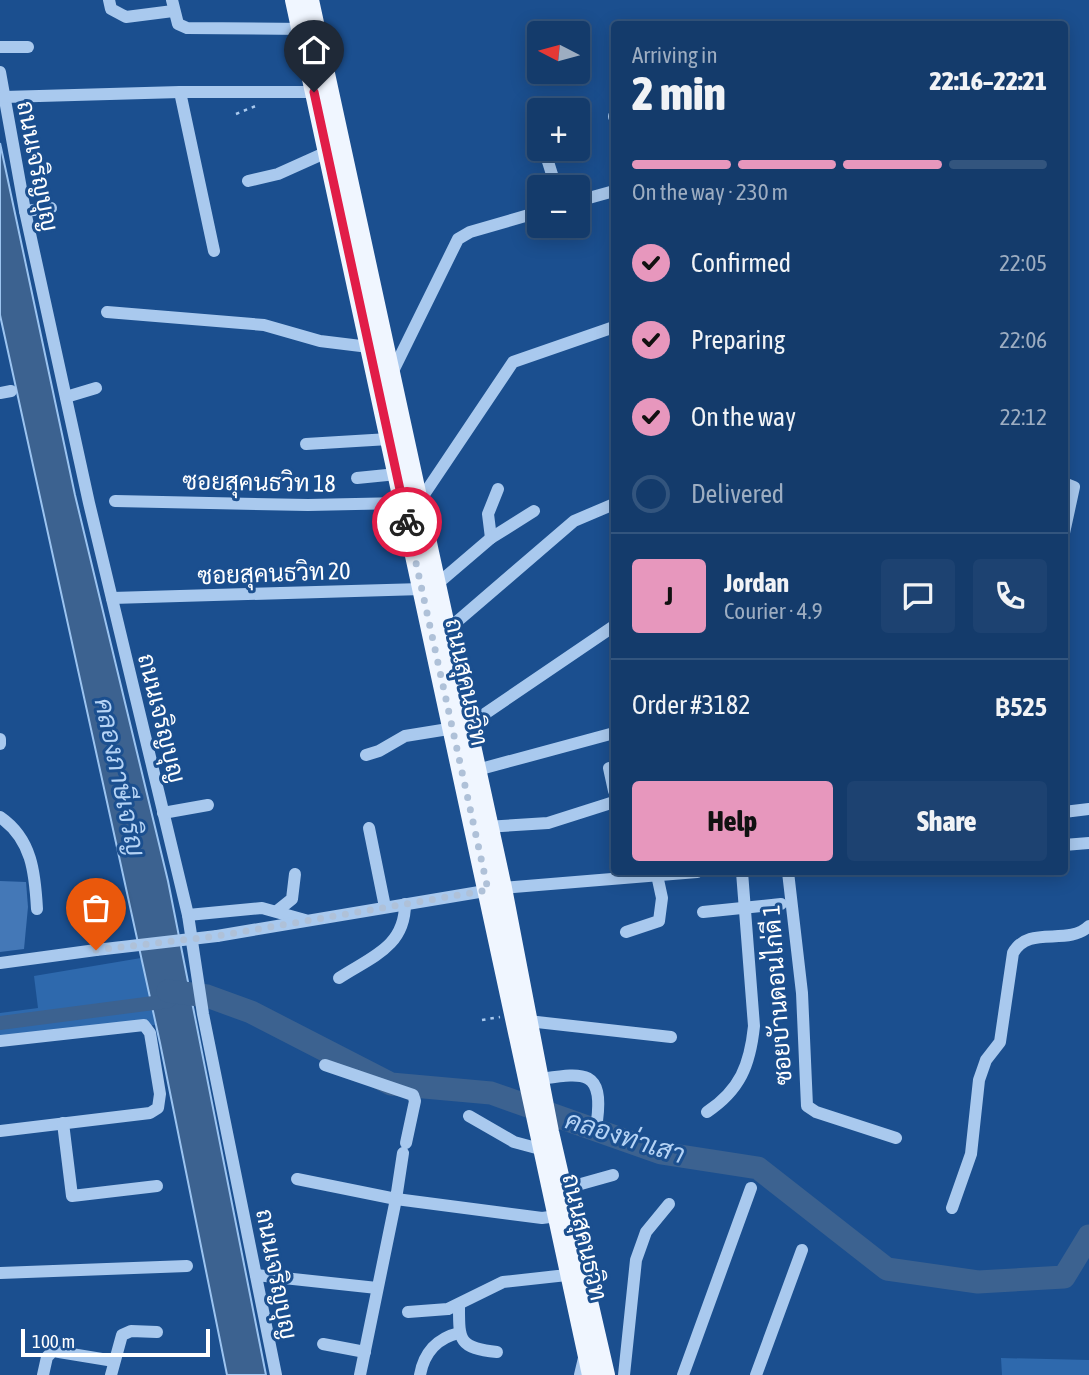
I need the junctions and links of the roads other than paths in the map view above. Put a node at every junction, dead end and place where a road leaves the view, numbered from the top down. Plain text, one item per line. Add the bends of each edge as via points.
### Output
1 (110, 0) edge
2 (294, 0) edge
3 (310, 0) edge
4 (173, 5) edge
5 (308, 29) junction
6 (0, 47) edge
7 (28, 47) dead end
8 (0, 72) edge
9 (180, 92) junction
10 (314, 92) junction
11 (4, 97) junction
12 (327, 152) junction
13 (248, 181) dead end
14 (611, 192) edge
15 (590, 198) edge
16 (51, 208) dead end
17 (25, 211) junction
18 (527, 215) edge
19 (214, 251) dead end
20 (107, 312) dead end
21 (611, 328) edge
22 (369, 347) junction
23 (391, 375) junction
24 (96, 388) dead end
25 (379, 393) junction
26 (65, 397) junction
27 (389, 439) junction
28 (306, 444) dead end
29 (397, 474) junction
30 (358, 478) dead end
31 (1068, 484) edge
32 (498, 489) dead end
33 (115, 501) dead end
34 (411, 503) junction
35 (611, 505) edge
36 (534, 511) dead end
37 (1068, 515) edge
38 (491, 538) junction
39 (429, 587) junction
40 (111, 598) junction
41 (611, 628) edge
42 (446, 631) junction
43 (460, 728) junction
44 (611, 734) edge
45 (366, 755) dead end
46 (609, 768) dead end
47 (477, 770) junction
48 (611, 777) edge
49 (611, 803) edge
50 (208, 805) dead end
51 (1089, 809) edge
52 (1068, 812) edge
53 (163, 813) junction
54 (0, 817) edge
55 (369, 828) dead end
56 (482, 828) junction
57 (1089, 843) edge
58 (1068, 845) edge
59 (295, 874) dead end
60 (657, 875) joint
61 (743, 875) edge
62 (788, 875) edge
63 (495, 889) junction
64 (405, 904) junction
65 (781, 904) dead end
66 (745, 907) junction
67 (385, 908) junction
68 (37, 909) dead end
69 (277, 911) junction
70 (703, 912) dead end
71 (188, 915) junction
72 (306, 921) junction
73 (1089, 926) edge
74 (626, 932) dead end
75 (0, 963) edge
76 (339, 978) dead end
77 (523, 1016) junction
78 (671, 1037) dead end
79 (0, 1041) edge
80 (325, 1065) dead end
81 (537, 1088) junction
82 (707, 1112) dead end
83 (469, 1116) dead end
84 (597, 1121) dead end
85 (63, 1123) junction
86 (0, 1131) edge
87 (542, 1138) junction
88 (896, 1138) dead end
89 (613, 1175) dead end
90 (297, 1179) dead end
91 (158, 1186) dead end
92 (751, 1188) dead end
93 (563, 1189) junction
94 (396, 1199) junction
95 (668, 1205) dead end
96 (952, 1208) dead end
97 (562, 1216) junction
98 (802, 1250) dead end
99 (187, 1266) dead end
100 (0, 1273) edge
101 (575, 1274) junction
102 (256, 1275) junction
103 (377, 1288) junction
104 (459, 1304) junction
105 (408, 1312) dead end
106 (157, 1332) dead end
107 (459, 1333) junction
108 (323, 1344) dead end
109 (365, 1352) junction
110 (497, 1352) dead end
111 (114, 1361) junction
112 (592, 1366) edge
113 (43, 1375) edge
114 (111, 1375) edge
115 (276, 1375) edge
116 (360, 1375) edge
117 (420, 1375) edge
118 (624, 1375) edge
119 (683, 1375) edge
120 (756, 1375) edge

1 - 4 street via 111,9 125,17
2 - 5 main road, ถนนสุคนธวิท
3 - 5 main road, ถนนสุคนธวิท
4 - 5 street via 178,24 187,28
5 - 10 main road, ถนนสุคนธวิท
5 - 23 main road, ถนนสุคนธวิท
6 - 7 street
8 - 11 street, ถนนเจริญบุญ
9 - 10 street
9 - 11 street
9 - 19 street
10 - 12 main road, ถนนสุคนธวิท
11 - 17 street, ถนนเจริญบุญ
12 - 13 street via 278,174
12 - 22 main road, ถนนสุคนธวิท
14 - 15 street
16 - 17 street
17 - 26 street, ถนนเจริญบุญ
18 - 23 street via 458,239
20 - 22 street via 264,325 320,341
21 - 34 street via 513,362
22 - 25 main road, ถนนสุคนธวิท
23 - 25 street
23 - 34 main road, ถนนสุคนธวิท
24 - 26 street
25 - 27 main road, ถนนสุคนธวิท
26 - 40 street, ถนนเจริญบุญ
27 - 28 street
27 - 29 main road, ถนนสุคนธวิท
29 - 30 street
29 - 34 main road, ถนนสุคนธวิท
31 - 37 street via 1074,487
32 - 38 street via 488,514
33 - 34 street, ซอยสุคนธวิท 18
34 - 39 main road, ถนนสุคนธวิท
35 - 42 street via 574,521
36 - 38 street
38 - 39 street
39 - 40 street, ซอยสุคนธวิท 20
39 - 42 main road, ถนนสุคนธวิท
39 - 43 main road, ถนนสุคนธวิท
40 - 53 street, ถนนเจริญบุญ
41 - 43 street
42 - 43 main road, ถนนสุคนธวิท
43 - 45 street via 405,736
43 - 47 main road, ถนนสุคนธวิท
43 - 56 main road, ถนนสุคนธวิท
44 - 47 street
46 - 48 street
47 - 56 main road, ถนนสุคนธวิท
49 - 56 street via 548,822
50 - 53 street
51 - 52 street
53 - 71 street, ถนนเจริญบุญ
54 - 68 street via 23,841 32,861
55 - 67 street
56 - 63 main road, ถนนสุคนธวิท
57 - 58 street
59 - 69 street via 292,899
60 - 63 street
60 - 74 street via 662,898 659,921
61 - 66 street
62 - 88 street, ซอยบัานดอนไก่ดี 1 via 802,993 807,1105
63 - 64 street
63 - 77 main road, ถนนสุคนธวิท
64 - 67 street
64 - 76 street via 397,939
65 - 66 street
66 - 70 street
66 - 82 street via 752,1052 735,1090
67 - 72 street
69 - 71 street via 251,908
69 - 72 street
71 - 102 street, ถนนเจริญบุญ via 201,1003
72 - 75 street, bridge
73 - 96 street via 1074,935 1026,938 1013,953 1000,1042 986,1060 979,1080 971,1154
77 - 78 street
77 - 81 main road, ถนนสุคนธวิท
79 - 85 street via 136,1024 150,1033 158,1108 150,1113
80 - 94 street via 413,1095
81 - 84 street via 576,1074 588,1076 600,1099
81 - 87 main road, ถนนสุคนธวิท
83 - 87 street via 514,1142
85 - 86 street
85 - 91 street via 72,1196
87 - 93 main road, ถนนสุคนธวิท
87 - 97 main road, ถนนสุคนธวิท
89 - 93 street
90 - 94 street
92 - 119 street
93 - 97 main road, ถนนสุคนธวิท
94 - 97 street via 513,1215
94 - 103 street
95 - 118 street via 646,1232 636,1260
97 - 101 main road, ถนนสุคนธวิท
98 - 120 street
99 - 100 street
101 - 104 street via 503,1282
101 - 112 main road, ถนนสุคนธวิท
102 - 103 street
102 - 115 street, ถนนเจริญบุญ
103 - 109 street
104 - 105 street
104 - 107 street
106 - 111 street via 122,1335
107 - 110 street via 470,1348
107 - 117 street via 443,1336 422,1362
108 - 109 street
109 - 116 street
111 - 113 street via 53,1351
111 - 114 street

